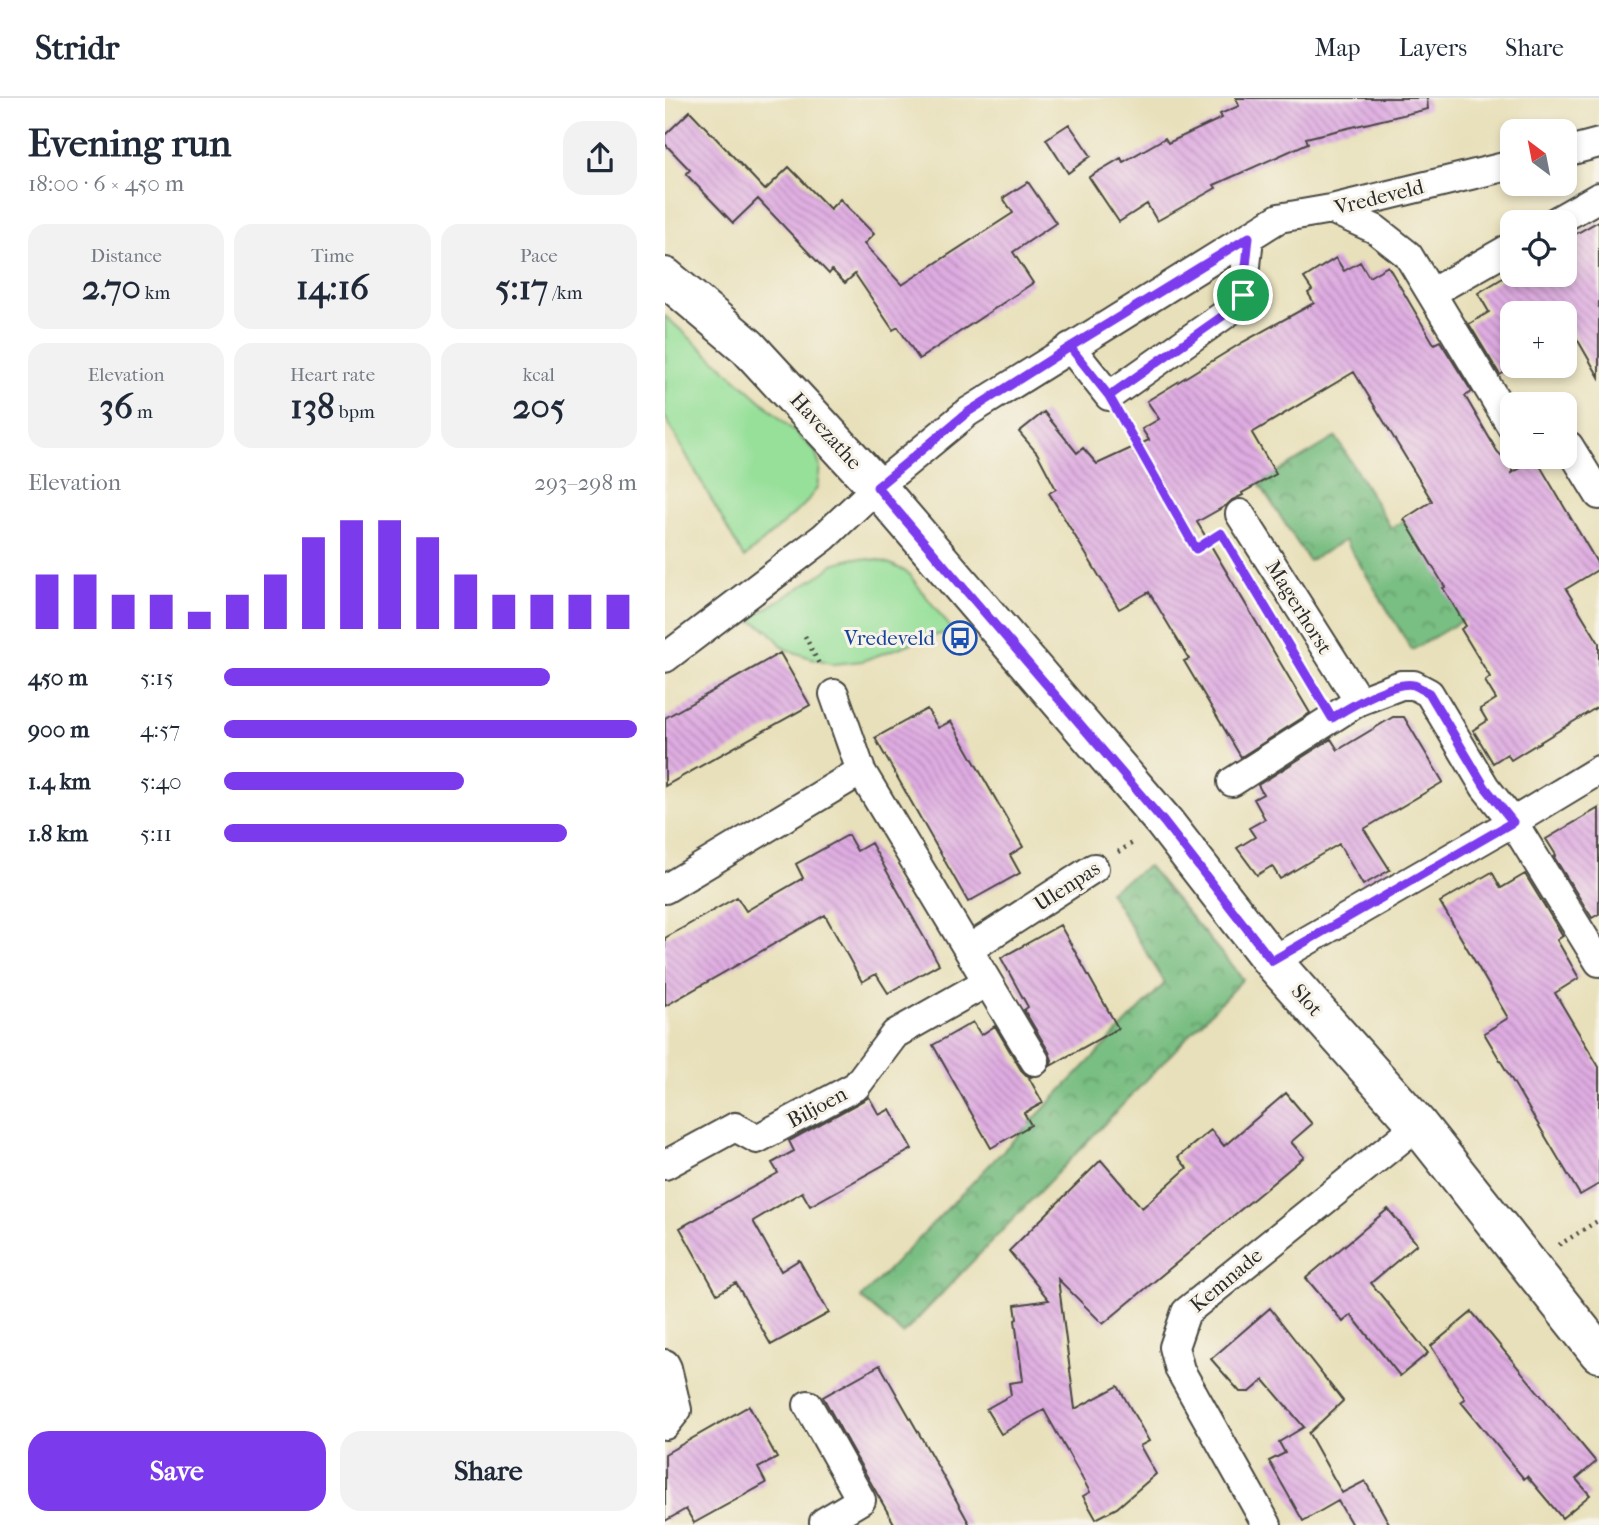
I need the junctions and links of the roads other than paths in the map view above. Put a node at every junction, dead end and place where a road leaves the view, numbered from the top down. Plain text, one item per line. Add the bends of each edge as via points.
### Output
1 (1599, 144) edge
2 (1577, 149) edge
3 (1500, 168) edge
4 (1599, 197) edge
5 (1331, 209) junction
6 (1576, 210) edge
7 (1249, 237) junction
8 (1500, 254) edge
9 (665, 277) edge
10 (1431, 293) junction
11 (1070, 347) junction
12 (1500, 407) edge
13 (1577, 459) edge
14 (877, 487) junction
15 (1599, 495) edge
16 (1231, 524) road end
17 (665, 657) edge
18 (834, 694) dead end
19 (1359, 701) junction
20 (1599, 770) edge
21 (861, 771) junction
22 (1232, 782) dead end
23 (1513, 822) junction
24 (1094, 869) road end
25 (665, 889) edge
26 (969, 950) junction
27 (1272, 961) junction
28 (1599, 962) edge
29 (987, 982) junction
30 (1035, 1062) dead end
31 (1418, 1125) junction
32 (665, 1165) edge
33 (1599, 1353) edge
34 (665, 1364) edge
35 (808, 1405) dead end
36 (665, 1424) edge
37 (825, 1525) edge
38 (1267, 1525) edge

1 - 2 street
3 - 5 street, Vredeveld
4 - 6 street
5 - 7 street, Vredeveld via 1279,218
5 - 10 street via 1375,229 1408,255
7 - 11 street, Vredeveld
7 - 11 street via 1243,295 1234,308 1109,396
8 - 10 street
9 - 14 street, Havezathe via 748,348
10 - 12 street
11 - 14 street, Vredeveld via 968,412
13 - 15 street
14 - 17 street, Havezathe via 824,537
14 - 27 street, Slot via 1164,822
16 - 19 street, Magerhorst
18 - 21 street
19 - 22 street
19 - 23 street via 1401,685 1415,685 1429,693 1485,787
20 - 23 street
21 - 25 street
21 - 26 street
23 - 27 street
23 - 28 street
24 - 26 street, Ulenpas
26 - 29 street
27 - 31 street, Slot
29 - 30 street
29 - 32 street, Biljoen via 895,1034 856,1086 757,1139 735,1127
31 - 33 street, Slot
31 - 38 street, Kemnade via 1186,1312 1174,1346 1180,1370
34 - 36 street via 677,1410
35 - 37 street via 861,1500

